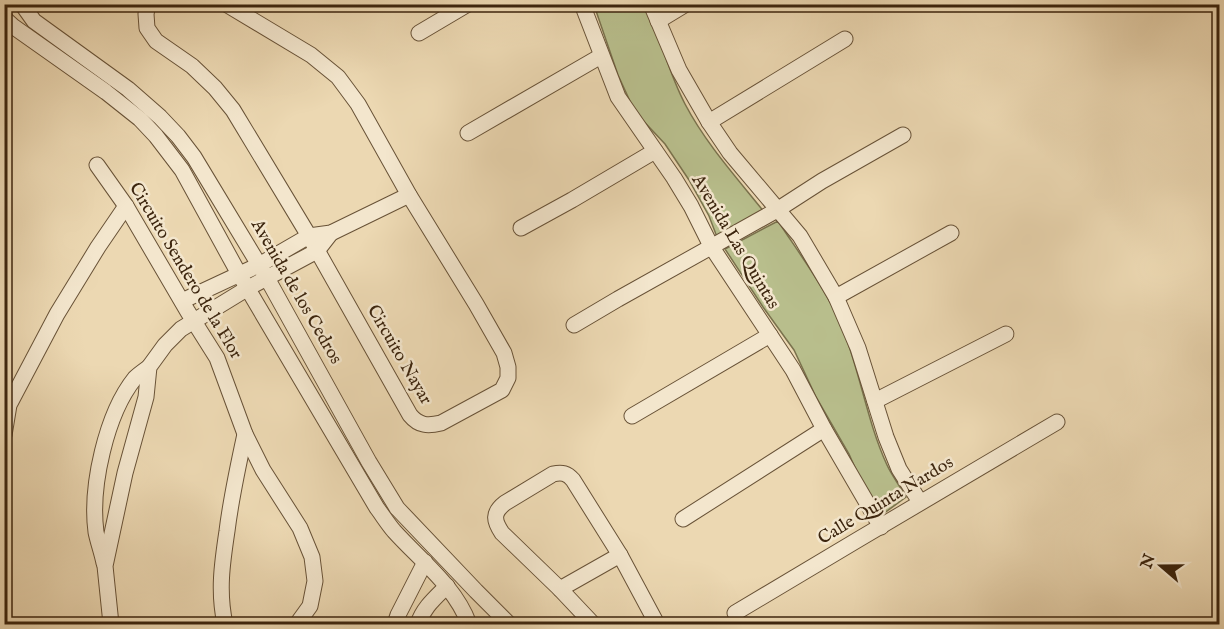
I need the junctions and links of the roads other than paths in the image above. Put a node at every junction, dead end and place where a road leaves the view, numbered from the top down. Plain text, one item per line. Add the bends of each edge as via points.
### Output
1 (23, 4) edge
2 (148, 4) edge
3 (226, 4) edge
4 (468, 4) edge
5 (582, 4) edge
6 (651, 4) edge
7 (686, 4) edge
8 (4, 18) edge
9 (658, 21) junction
10 (419, 33) dead end
11 (845, 39) dead end
12 (601, 56) junction
13 (709, 122) junction
14 (468, 133) dead end
15 (903, 135) dead end
16 (655, 151) junction
17 (97, 165) dead end
18 (409, 195) junction
19 (126, 206) junction
20 (777, 210) junction
21 (521, 228) dead end
22 (332, 233) junction
23 (951, 233) dead end
24 (309, 236) junction
25 (711, 246) junction
26 (317, 251) junction
27 (263, 272) junction
28 (239, 274) junction
29 (248, 288) junction
30 (836, 297) junction
31 (182, 301) junction
32 (194, 320) junction
33 (574, 325) dead end
34 (1006, 334) dead end
35 (770, 336) junction
36 (150, 367) junction
37 (875, 401) junction
38 (7, 408) edge
39 (632, 416) dead end
40 (1057, 422) dead end
41 (824, 429) junction
42 (245, 434) junction
43 (4, 435) edge
44 (920, 502) junction
45 (683, 519) dead end
46 (881, 527) junction
47 (620, 555) junction
48 (447, 561) junction
49 (105, 566) junction
50 (430, 568) junction
51 (447, 586) junction
52 (560, 589) junction
53 (735, 613) dead end
54 (111, 624) edge
55 (225, 624) edge
56 (297, 624) edge
57 (395, 624) edge
58 (418, 624) edge
59 (469, 624) edge
60 (509, 624) edge
61 (594, 624) edge
62 (657, 624) edge

1 - 27 street, Avenida de los Cedros via 34,21 128,89 178,136
2 - 24 street, Circuito Nayar via 147,28 156,41 192,66 233,110
3 - 18 street, Circuito Nayar via 338,77 358,104
4 - 10 street
5 - 12 street, Avenida Las Quintas
6 - 9 street
7 - 9 street
8 - 28 street via 106,92 156,136 182,171
9 - 13 street via 679,70
11 - 13 street
12 - 14 street
12 - 16 street, Avenida Las Quintas via 618,97
13 - 20 street
15 - 20 street
16 - 21 street
16 - 25 street, Avenida Las Quintas via 691,206
17 - 19 street, Circuito Sendero de la Flor
18 - 22 street
18 - 26 street, Circuito Nayar via 504,353 508,378 502,390 441,423 422,425 415,421
19 - 31 street, Circuito Sendero de la Flor
19 - 38 street via 57,314
20 - 25 street
20 - 30 street via 800,236
22 - 24 street
22 - 26 street
23 - 30 street
24 - 26 street, Circuito Nayar
24 - 27 street
25 - 33 street
25 - 35 street, Avenida Las Quintas
26 - 27 street
27 - 28 street
27 - 29 street
27 - 48 street, Avenida de los Cedros via 384,487
28 - 29 street
28 - 31 street
29 - 32 street
29 - 50 street via 377,508
30 - 37 street
31 - 32 street, Circuito Sendero de la Flor
32 - 36 street via 165,345
32 - 42 street, Circuito Sendero de la Flor via 217,358
34 - 37 street
35 - 39 street
35 - 41 street, Avenida Las Quintas via 794,370
36 - 49 street
36 - 49 street via 137,376 115,414 98,471 96,532
37 - 44 street via 899,469
38 - 43 street
40 - 44 street, Calle Quinta Nardos
41 - 45 street
41 - 46 street, Avenida Las Quintas
42 - 55 street via 221,571
42 - 56 street, Circuito Sendero de la Flor via 300,528 312,557 315,581 310,606
44 - 46 street, Calle Quinta Nardos
46 - 53 street, Calle Quinta Nardos
47 - 52 street
47 - 52 street via 569,475 553,474 499,508 495,523
47 - 62 street
48 - 50 street
48 - 60 street, Avenida de los Cedros
49 - 54 street
50 - 51 street
50 - 57 street
51 - 58 street via 428,605
51 - 59 street
52 - 61 street

